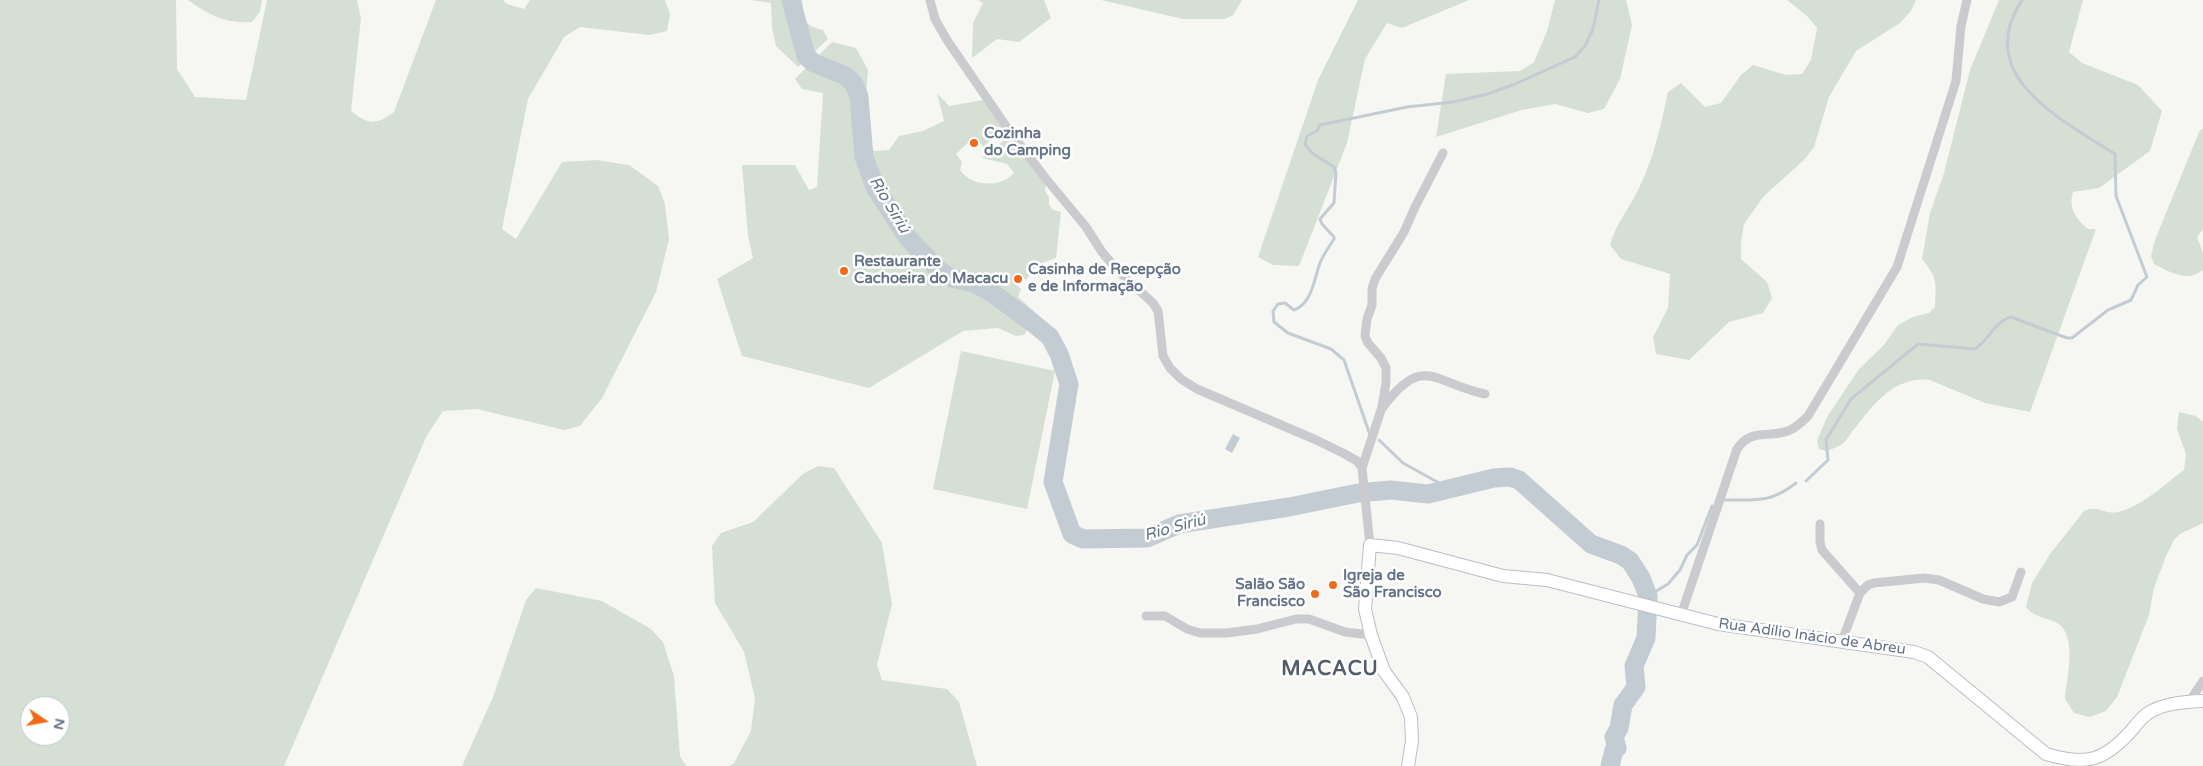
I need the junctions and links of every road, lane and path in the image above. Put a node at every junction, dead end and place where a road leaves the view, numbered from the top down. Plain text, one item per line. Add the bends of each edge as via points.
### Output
1 (930, 0) edge
2 (1967, 0) edge
3 (1443, 153) dead end
4 (1485, 394) dead end
5 (1382, 407) junction
6 (1362, 468) junction
7 (1820, 524) dead end
8 (1370, 545) junction
9 (2022, 572) dead end
10 (1860, 593) junction
11 (1681, 615) junction
12 (1146, 616) dead end
13 (1372, 635) junction
14 (1842, 641) junction
15 (2203, 681) edge
16 (2203, 701) edge
17 (2189, 702) junction
18 (1408, 766) edge

1 - 6 street via 935,19 947,40 1008,129 1117,270 1153,302 1158,311 1163,356 1170,368 1198,389 1314,439 1357,461
2 - 11 street via 1960,26 1956,81 1897,267 1808,416 1788,431 1743,440
3 - 5 street via 1372,289 1365,336 1386,368
4 - 5 street via 1422,374 1398,387
5 - 6 street
6 - 8 street
7 - 10 street via 1822,550
8 - 11 street, Rua Adílio Inácio de Abreu via 1398,548 1503,576 1547,580
8 - 13 street via 1365,609
9 - 10 street via 2012,597 1999,602 1983,600 1939,580 1924,578 1874,583
10 - 14 street
11 - 14 street, Rua Adílio Inácio de Abreu via 1718,624
12 - 13 street via 1165,616 1200,634 1227,633 1309,619 1345,632
13 - 18 street via 1384,671 1403,697 1411,717
14 - 17 street, Rua Adílio Inácio de Abreu via 1928,657 2046,754 2072,765 2104,759 2146,714 2157,708
15 - 17 street
16 - 17 street, Rua Adílio Inácio de Abreu

